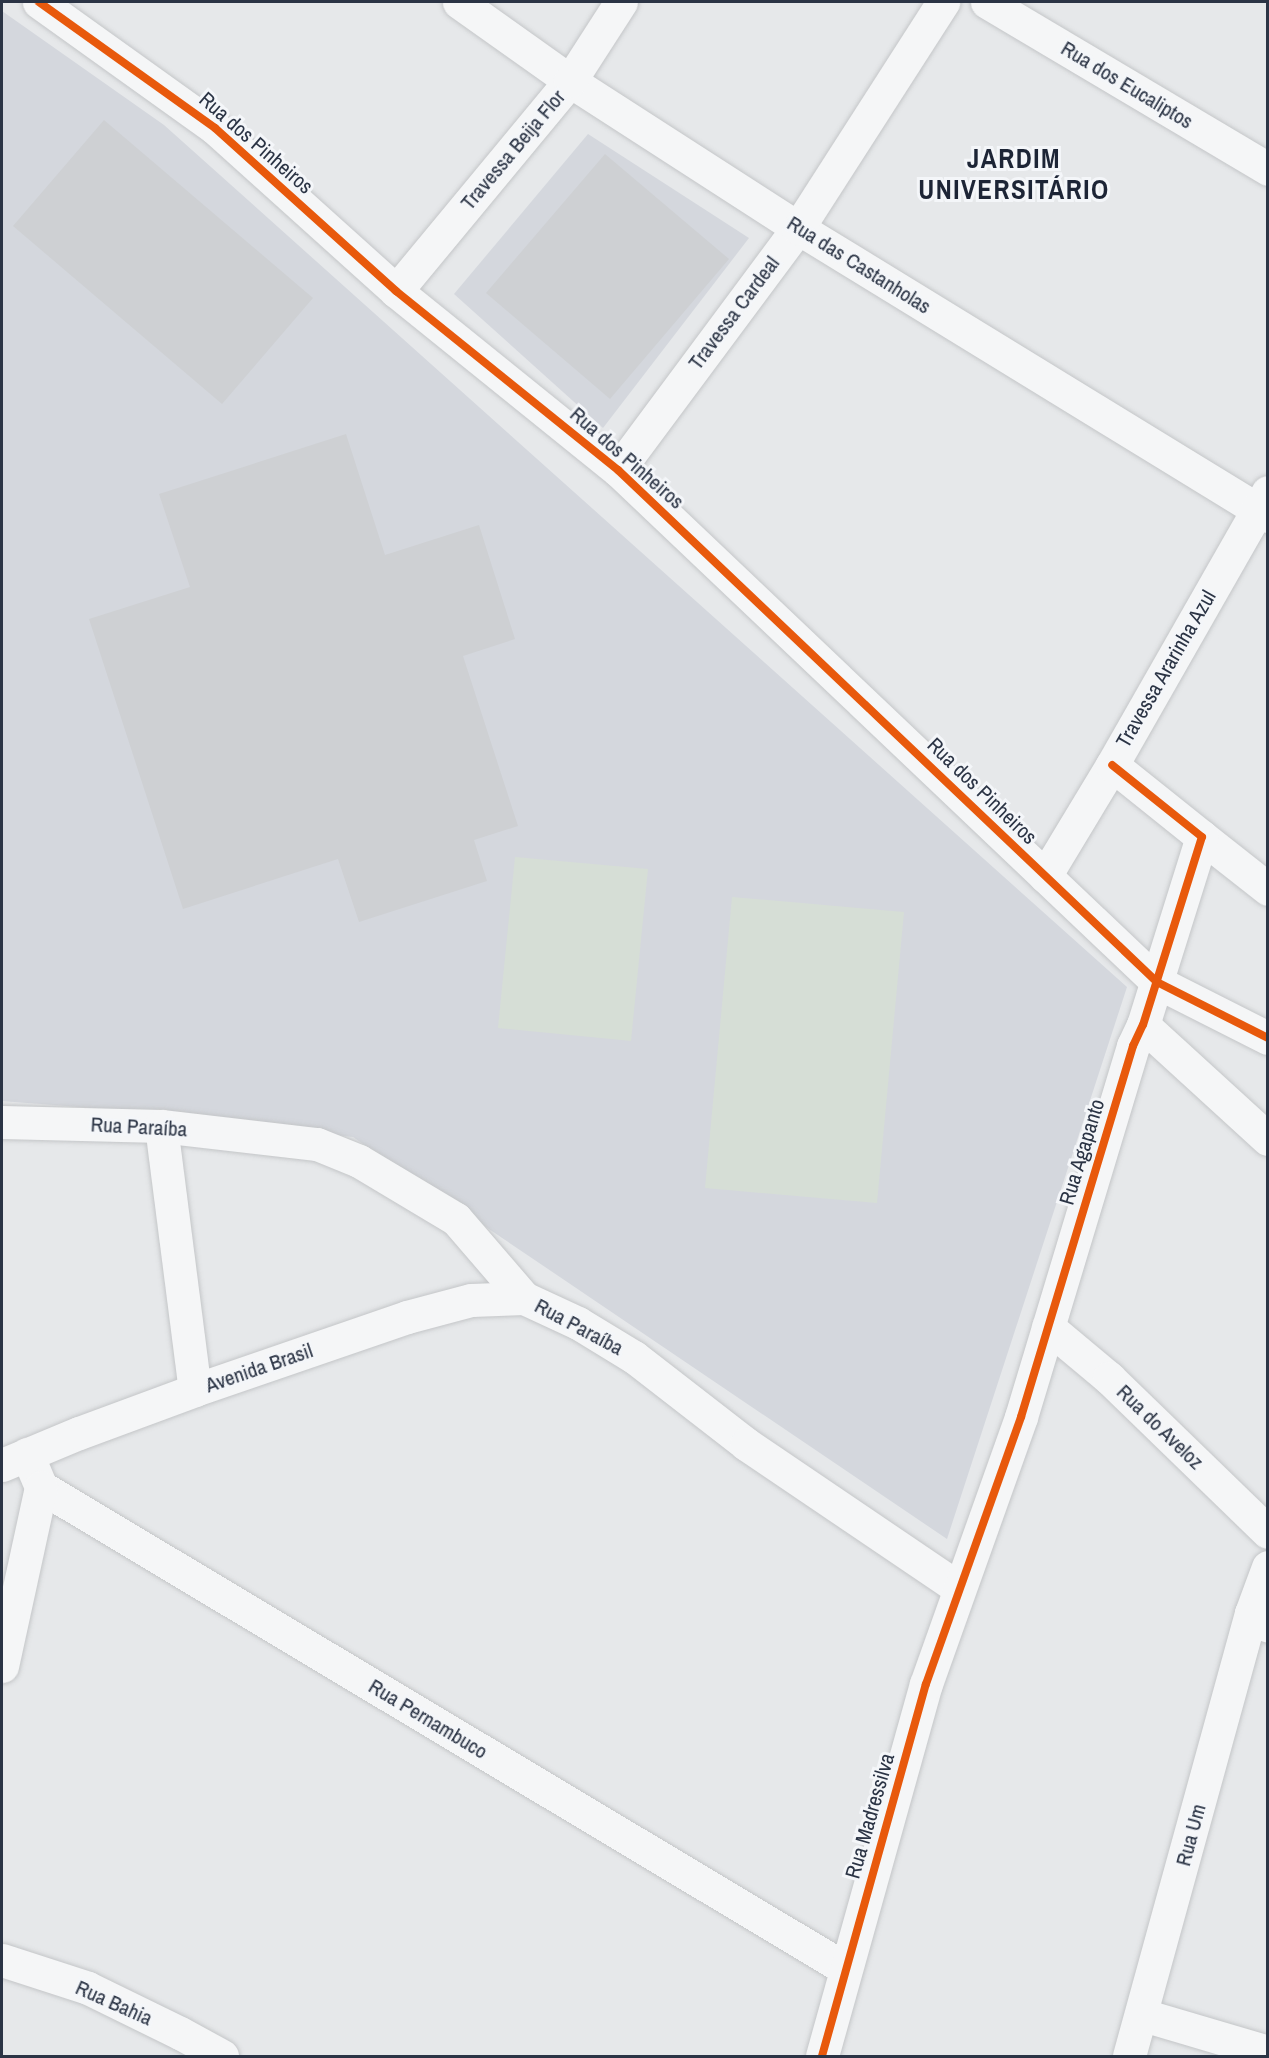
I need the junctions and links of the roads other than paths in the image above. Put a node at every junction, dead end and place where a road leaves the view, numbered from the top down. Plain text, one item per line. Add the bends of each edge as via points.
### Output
1 (39, 2) edge
2 (459, 2) edge
3 (621, 2) edge
4 (943, 2) edge
5 (987, 2) edge
6 (570, 81) junction
7 (1268, 169) edge
8 (798, 228) junction
9 (396, 291) junction
10 (618, 470) junction
11 (1264, 506) edge
12 (1112, 765) junction
13 (1202, 837) junction
14 (1045, 876) junction
15 (1268, 889) edge
16 (1156, 982) junction
17 (1143, 1025) junction
18 (1268, 1038) edge
19 (2, 1122) edge
20 (161, 1126) junction
21 (1268, 1139) edge
22 (524, 1298) junction
23 (1048, 1327) junction
24 (195, 1390) junction
25 (14, 1459) edge
26 (41, 1487) junction
27 (1268, 1532) edge
28 (1268, 1567) edge
29 (959, 1588) junction
30 (1259, 1620) edge
31 (2, 1666) edge
32 (2, 1960) edge
33 (846, 1969) junction
34 (1143, 2015) junction
35 (1268, 2052) edge
36 (222, 2056) edge
37 (822, 2056) edge
38 (1129, 2056) edge

1 - 9 street, Rua dos Pinheiros via 215,128
2 - 6 street, Rua das Castanholas
3 - 6 street, Travessa Beija Flor
4 - 8 street, Travessa Cardeal
5 - 7 street, Rua dos Eucaliptos
6 - 8 street, Rua das Castanholas
6 - 9 street, Travessa Beija Flor
8 - 10 street, Travessa Cardeal
8 - 11 street, Rua das Castanholas
9 - 10 street, Rua dos Pinheiros
10 - 14 street, Rua dos Pinheiros
11 - 12 street, Travessa Ararinha Azul
12 - 13 street
12 - 14 street, Travessa Ararinha Azul
13 - 15 street
13 - 16 street, Rua Agapanto
14 - 16 street, Rua dos Pinheiros
16 - 17 street, Rua Agapanto
16 - 18 street, Rua dos Pinheiros
17 - 21 street
17 - 23 street, Rua Agapanto via 1133,1046
19 - 20 street, Rua Paraíba
20 - 22 street, Rua Paraíba via 317,1144 359,1161 456,1219
20 - 24 street
22 - 24 street, Avenida Brasil via 471,1300 407,1317
22 - 29 street, Rua Paraíba via 578,1323 634,1357 746,1444
23 - 27 street, Rua do Aveloz via 1109,1378
23 - 29 street, Rua Agapanto via 1021,1417
24 - 25 street, Avenida Brasil
25 - 26 street
26 - 31 street
26 - 33 street, Rua Pernambuco
28 - 30 street
29 - 33 street, Rua Madressilva via 926,1684
30 - 34 street, Rua Um
32 - 36 street, Rua Bahia via 88,1988
33 - 37 street, Rua Madressilva
34 - 35 street
34 - 38 street, Rua Um

